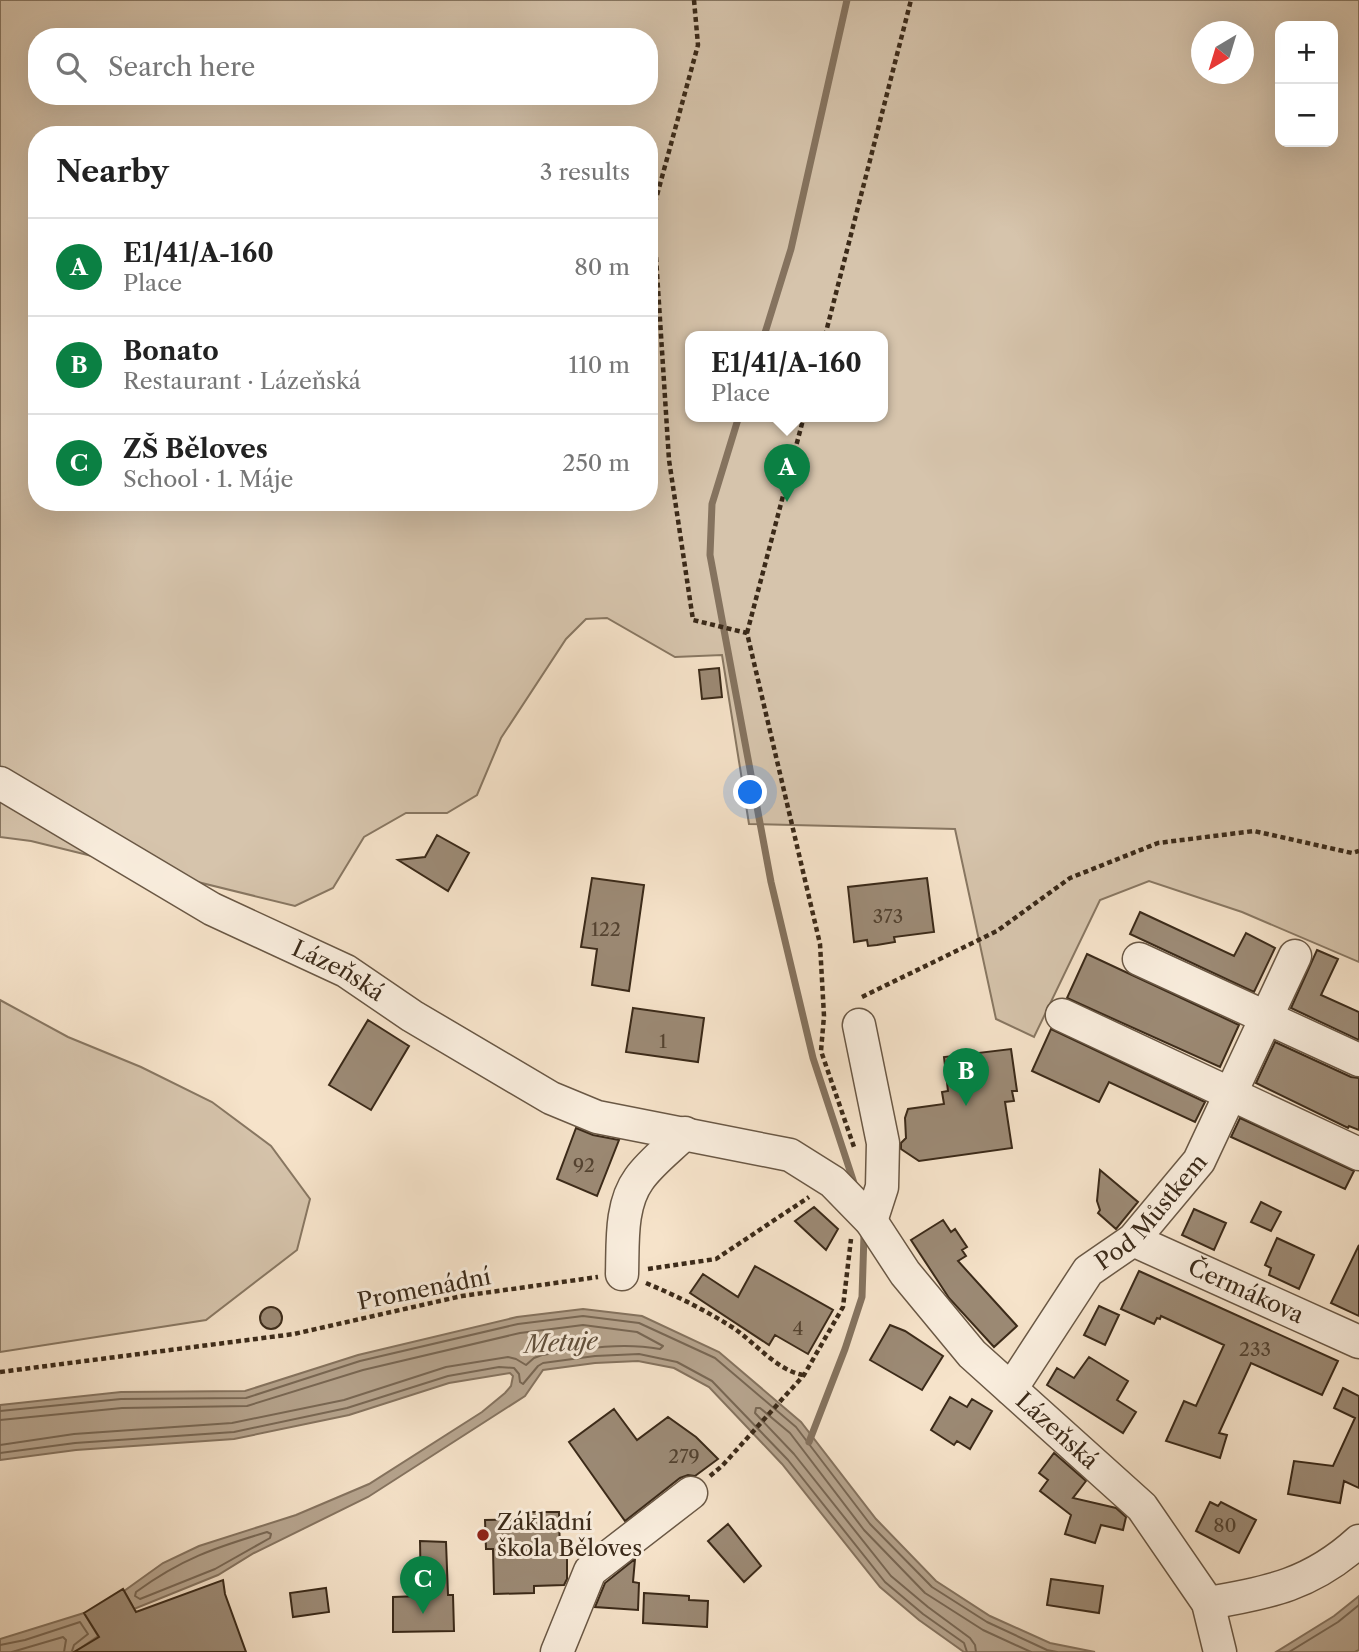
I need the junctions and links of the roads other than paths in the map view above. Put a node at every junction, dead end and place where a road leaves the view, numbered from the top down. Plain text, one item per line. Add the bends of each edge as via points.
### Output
1 (0, 783) edge
2 (1296, 956) dead end
3 (1139, 959) dead end
4 (849, 1012) road end
5 (1062, 1015) dead end
6 (1267, 1019) junction
7 (1359, 1060) edge
8 (1231, 1094) junction
9 (685, 1133) junction
10 (1359, 1154) edge
11 (863, 1213) junction
12 (1133, 1240) junction
13 (622, 1273) road end
14 (1359, 1342) edge
15 (1011, 1389) junction
16 (691, 1493) dead end
17 (1359, 1541) edge
18 (1215, 1629) edge
19 (557, 1652) edge

1 - 9 street, Lázeňská via 212,909 346,971 551,1098 597,1117
2 - 6 street, Pod Můstkem
3 - 6 street
4 - 11 street via 883,1143 882,1187
5 - 8 street
6 - 7 street
6 - 8 street, Pod Můstkem
8 - 10 street
8 - 12 street, Pod Můstkem via 1199,1161
9 - 11 street, Lázeňská via 790,1155 833,1182
9 - 13 street via 638,1179 629,1198
11 - 15 street, Lázeňská via 972,1354
12 - 14 street, Čermákova
12 - 15 street, Pod Můstkem via 1088,1271
15 - 18 street, Lázeňská via 1142,1507
16 - 19 street via 590,1571
17 - 18 street via 1303,1581 1265,1594

